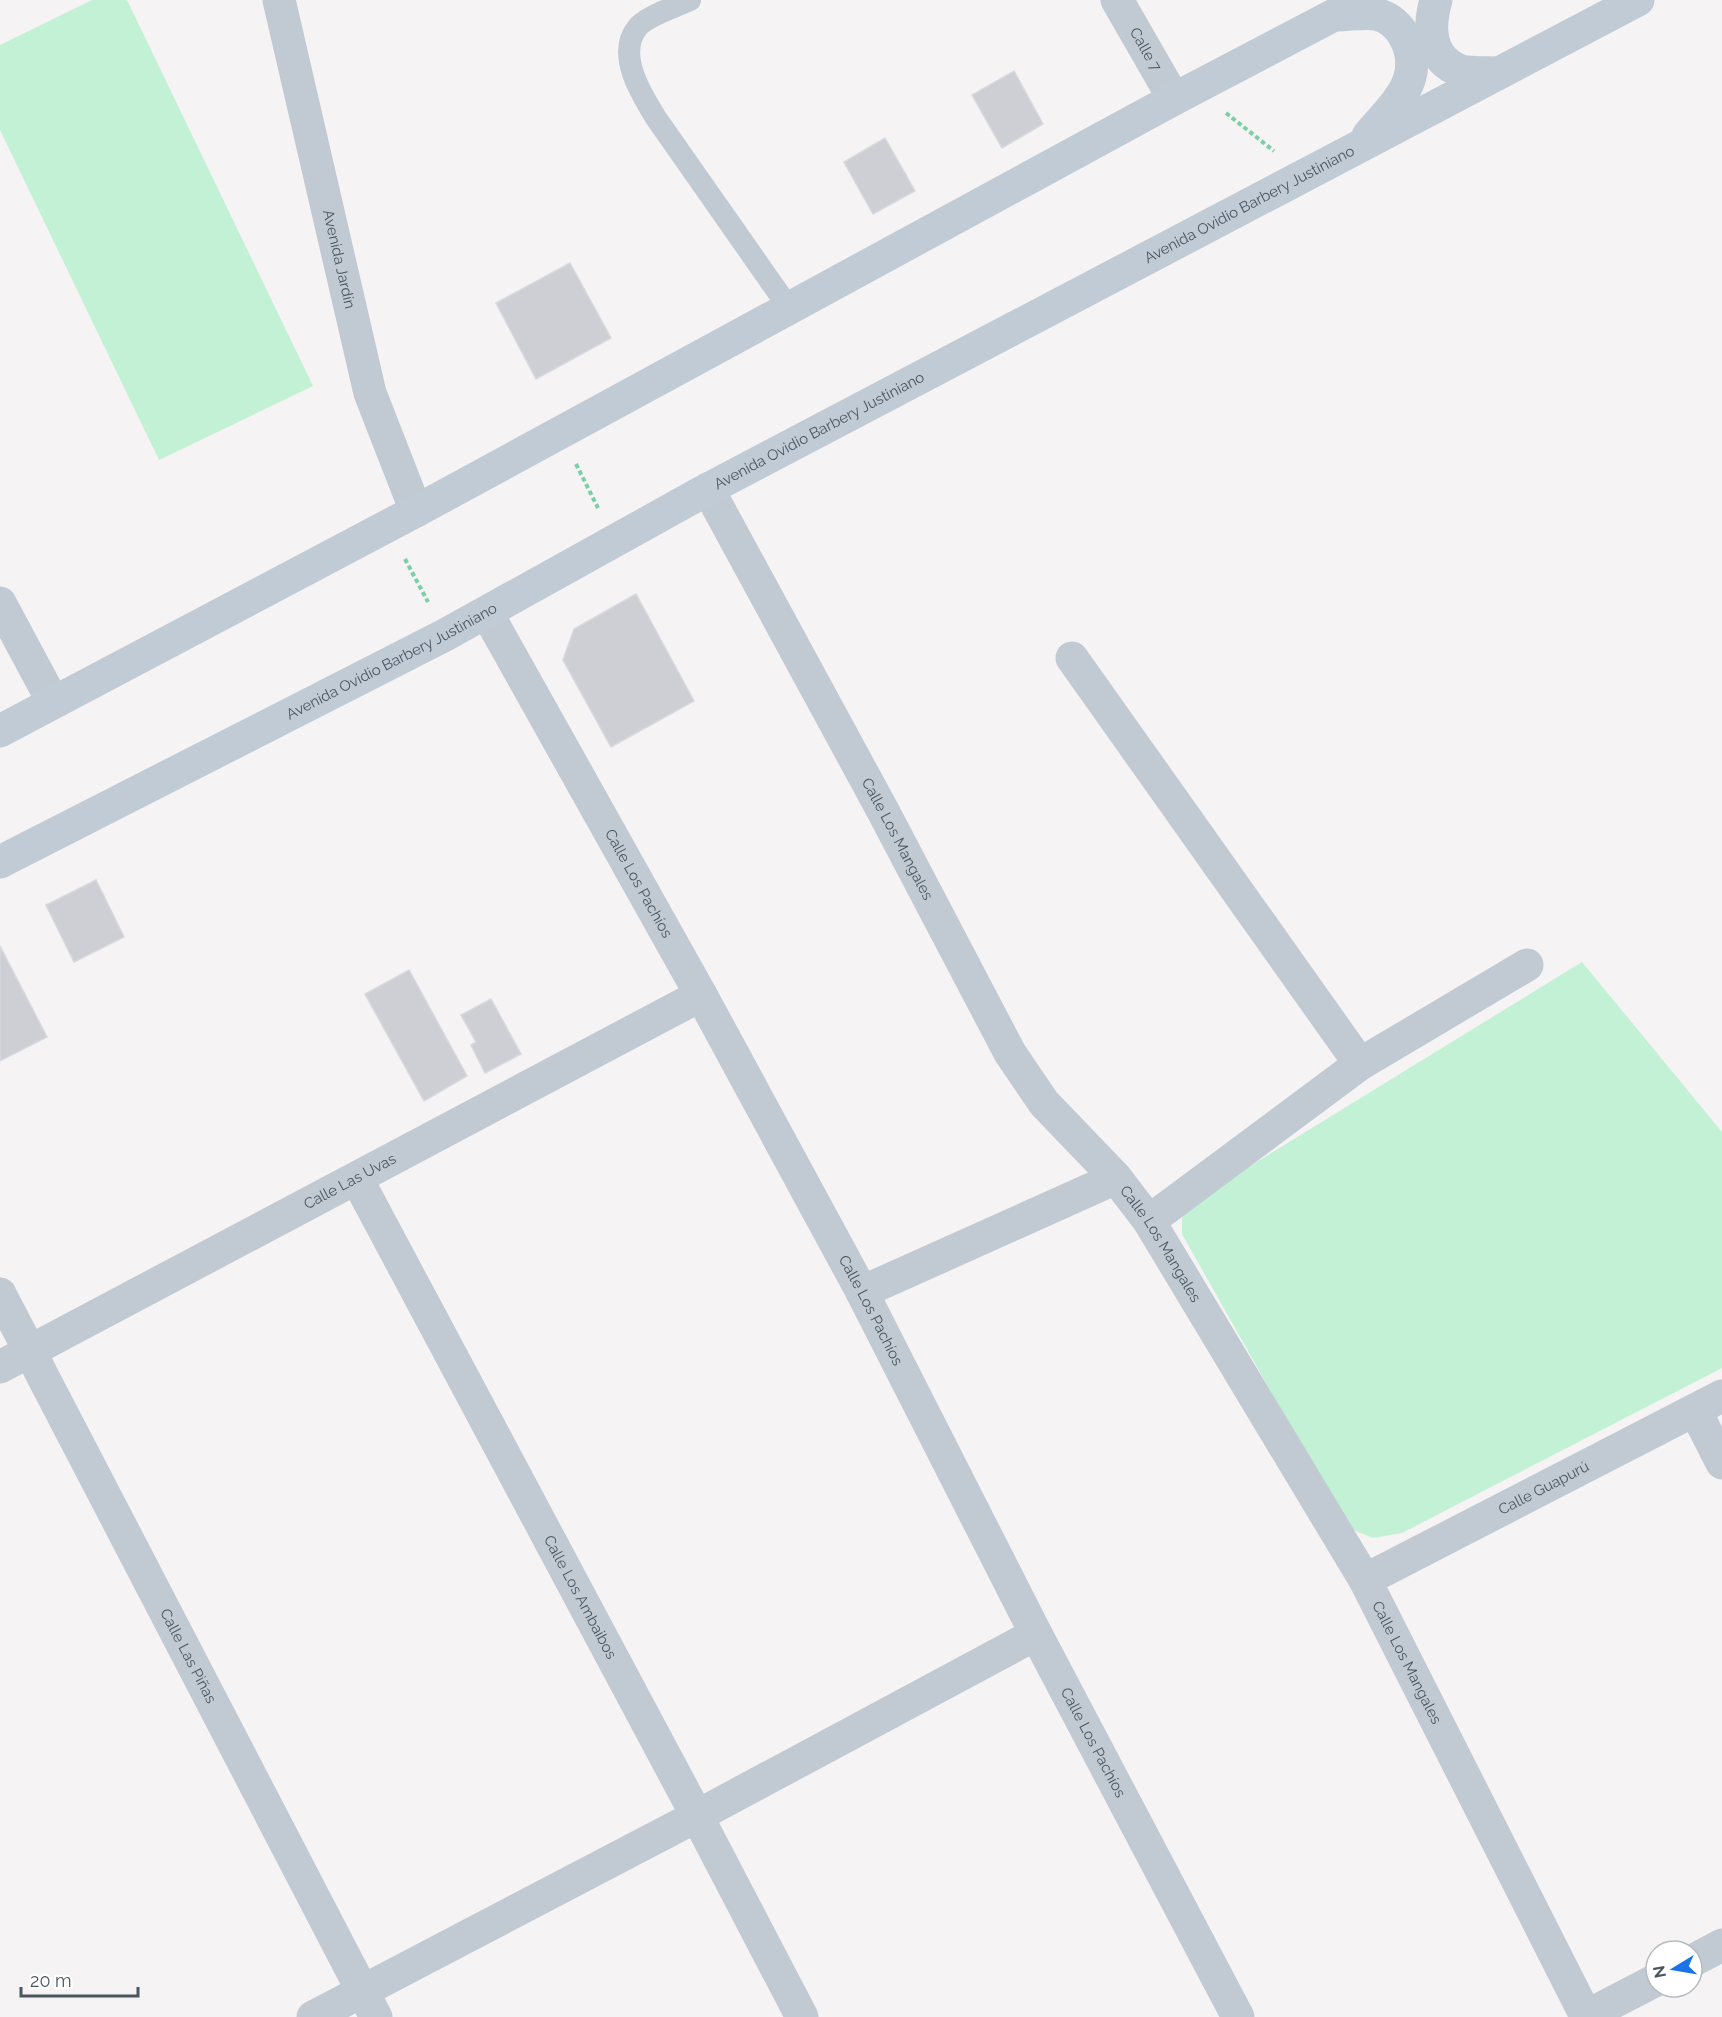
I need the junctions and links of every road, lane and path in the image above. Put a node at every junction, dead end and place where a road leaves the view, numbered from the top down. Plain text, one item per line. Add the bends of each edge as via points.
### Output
1 (279, 0) edge
2 (690, 0) edge
3 (1117, 0) edge
4 (1368, 0) edge
5 (1436, 0) edge
6 (1638, 0) edge
7 (1334, 15) junction
8 (1499, 73) junction
9 (1185, 93) junction
10 (1359, 146) junction
11 (1304, 176) junction
12 (789, 308) junction
13 (560, 433) junction
14 (708, 489) junction
15 (402, 519) junction
16 (615, 541) junction
17 (0, 603) edge
18 (487, 613) junction
19 (445, 635) junction
20 (1072, 658) dead end
21 (53, 702) junction
22 (0, 731) edge
23 (0, 862) edge
24 (1527, 965) dead end
25 (701, 995) junction
26 (1360, 1064) junction
27 (1116, 1178) junction
28 (357, 1179) junction
29 (1149, 1221) junction
30 (862, 1292) junction
31 (0, 1294) edge
32 (31, 1351) junction
33 (0, 1367) edge
34 (1708, 1403) edge
35 (1722, 1463) edge
36 (1365, 1580) junction
37 (1036, 1634) junction
38 (697, 1816) junction
39 (1722, 1945) edge
40 (1704, 1954) edge
41 (1644, 1986) edge
42 (369, 2004) edge
43 (313, 2017) edge
44 (802, 2017) edge
45 (1238, 2017) edge
46 (1586, 2017) edge

1 - 15 street, Avenida Jardín
2 - 12 lane via 637,28 630,61 638,88
3 - 9 street, Calle 7
4 - 7 main road
5 - 8 main road via 1431,18 1432,41 1443,62 1463,72
6 - 8 main road, Avenida Ovidio Barbery Justiniano
7 - 9 main road
7 - 10 main road via 1376,14 1399,26 1412,51 1410,79
8 - 10 main road, Avenida Ovidio Barbery Justiniano
9 - 11 path
9 - 12 main road
10 - 11 main road, Avenida Ovidio Barbery Justiniano
11 - 14 main road, Avenida Ovidio Barbery Justiniano
12 - 13 main road
13 - 15 main road
13 - 16 path
14 - 16 main road, Avenida Ovidio Barbery Justiniano
14 - 27 street, Calle Los Mangales via 1010,1053 1044,1103
15 - 19 path
15 - 21 main road
16 - 18 main road, Avenida Ovidio Barbery Justiniano
17 - 21 street
18 - 19 main road, Avenida Ovidio Barbery Justiniano
18 - 25 street, Calle Los Pachíos
19 - 23 main road, Avenida Ovidio Barbery Justiniano
20 - 26 street
21 - 22 main road
24 - 26 street
25 - 28 street, Calle Las Uvas
25 - 30 street, Calle Los Pachíos
26 - 29 street
27 - 29 street, Calle Los Mangales
27 - 30 street
28 - 32 street, Calle Las Uvas
28 - 38 street, Calle Los Ambaibos
29 - 36 street, Calle Los Mangales
30 - 37 street, Calle Los Pachíos
31 - 32 street, Calle Las Piñas
32 - 33 street, Calle Las Uvas
32 - 42 street, Calle Las Piñas
34 - 35 street
34 - 36 street, Calle Guapurú
36 - 46 street, Calle Los Mangales
37 - 38 street
37 - 45 street, Calle Los Pachíos
38 - 42 street
38 - 44 street, Calle Los Ambaibos
39 - 40 street
41 - 46 street
42 - 43 street

